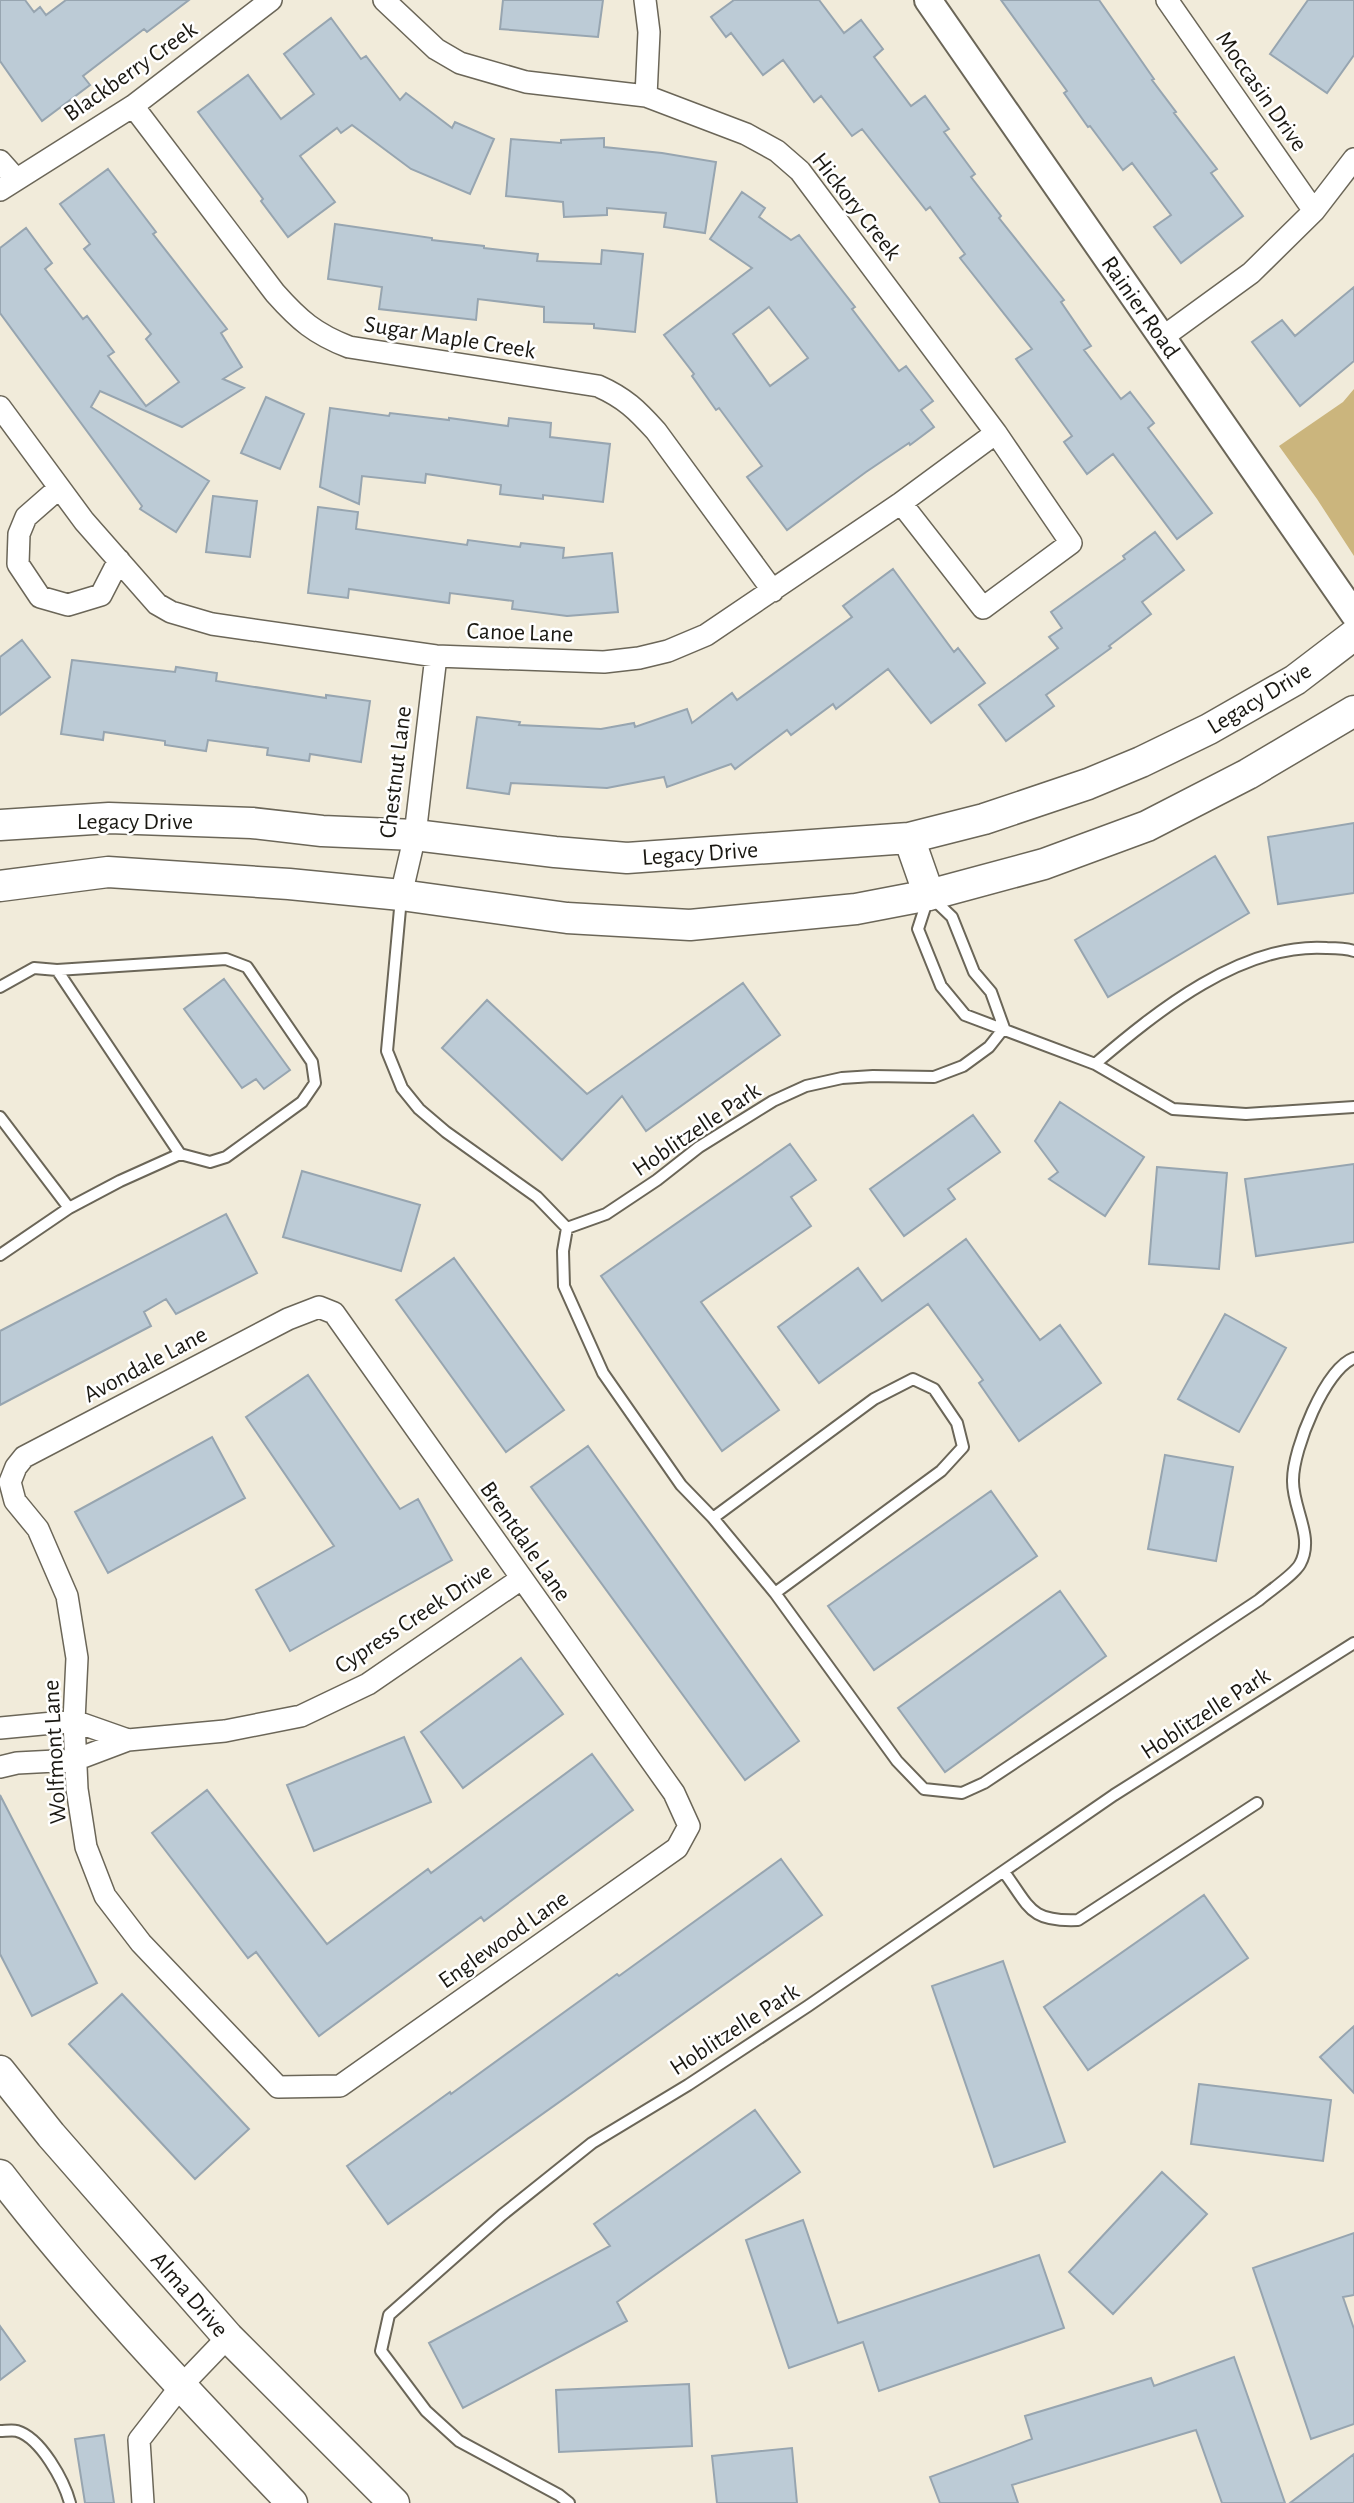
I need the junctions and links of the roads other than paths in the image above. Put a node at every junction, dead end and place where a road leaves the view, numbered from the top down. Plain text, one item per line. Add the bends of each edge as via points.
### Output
1 (271, 0) edge
2 (384, 0) edge
3 (645, 0) edge
4 (928, 0) edge
5 (1167, 0) edge
6 (646, 96) junction
7 (133, 106) junction
8 (1354, 159) edge
9 (0, 161) edge
10 (8, 184) edge
11 (1314, 211) junction
12 (1163, 337) junction
13 (0, 407) edge
14 (996, 433) junction
15 (58, 489) junction
16 (901, 503) junction
17 (118, 560) junction
18 (773, 591) junction
19 (1354, 614) edge
20 (1354, 635) edge
21 (436, 656) junction
22 (1354, 711) edge
23 (0, 825) edge
24 (415, 835) junction
25 (909, 838) junction
26 (0, 886) edge
27 (401, 895) junction
28 (929, 895) junction
29 (1354, 951) edge
30 (57, 970) junction
31 (0, 987) edge
32 (1004, 1028) junction
33 (1095, 1064) junction
34 (1354, 1107) edge
35 (0, 1117) edge
36 (180, 1154) junction
37 (69, 1208) junction
38 (567, 1228) junction
39 (0, 1255) edge
40 (319, 1307) joint
41 (1354, 1358) edge
42 (10, 1482) joint
43 (713, 1518) junction
44 (521, 1579) junction
45 (775, 1592) junction
46 (1354, 1643) edge
47 (74, 1721) junction
48 (0, 1728) edge
49 (128, 1740) junction
50 (75, 1759) junction
51 (0, 1767) edge
52 (1257, 1803) dead end
53 (684, 1813) joint
54 (1004, 1872) junction
55 (0, 2071) edge
56 (324, 2086) joint
57 (0, 2175) edge
58 (228, 2337) junction
59 (181, 2386) junction
60 (0, 2431) edge
61 (70, 2503) edge
62 (143, 2503) edge
63 (292, 2503) edge
64 (394, 2503) edge
65 (569, 2503) edge

1 - 7 street, Blackberry Creek
2 - 6 street, Hickory Creek via 436,49 460,63 526,82
3 - 6 street via 649,32
4 - 12 street, Rainier Road
5 - 11 street, Moccasin Drive
6 - 14 street, Hickory Creek via 746,134 800,171
7 - 10 street, Blackberry Creek
7 - 18 street, Sugar Maple Creek via 300,321 349,347 598,386 621,396 656,432
8 - 11 street
9 - 10 street, Blackberry Creek
11 - 12 street via 1251,273
12 - 19 street, Rainier Road
13 - 15 street, Canoe Lane
14 - 16 street, Canoe Lane
14 - 16 street, Hickory Creek via 1071,543 983,608
15 - 17 street, Canoe Lane
15 - 17 street via 26,517 19,534 18,564 40,597 68,605 101,595
16 - 18 street, Canoe Lane
17 - 21 street, Canoe Lane via 157,604 172,612 212,624
18 - 21 street, Canoe Lane via 706,635 639,658 604,662
20 - 25 main road, Legacy Drive via 1295,680 1141,762 984,819
21 - 24 street, Chestnut Lane
22 - 28 main road, Legacy Drive via 1248,774 1147,826 1044,864
23 - 24 main road, Legacy Drive via 109,818
24 - 25 main road, Legacy Drive via 627,858
24 - 27 street, Chestnut Lane
25 - 28 main road
26 - 27 main road, Legacy Drive via 108,872
27 - 28 main road, Legacy Drive via 567,918 690,925 856,909
27 - 38 lane via 387,1051 402,1088 419,1109 537,1196
28 - 32 lane via 952,917
28 - 32 lane via 918,929 941,986 965,1015
29 - 33 lane via 1305,946 1255,959 1146,1020
30 - 31 lane via 34,968
30 - 36 lane
30 - 36 lane via 226,959 247,967 312,1062 315,1083 302,1101 226,1157 210,1162
32 - 33 lane
32 - 38 lane, Hoblitzelle Park via 989,1047 963,1066 934,1077 842,1078 806,1086 773,1101 606,1214
33 - 34 lane via 1173,1109 1247,1114
35 - 37 lane
36 - 37 lane
37 - 39 lane
38 - 43 lane via 564,1286 603,1373 681,1485
40 - 42 street, Avondale Lane via 288,1318 24,1457
40 - 44 street, Brentdale Lane via 334,1313
41 - 45 lane via 1322,1391 1305,1426 1293,1480 1306,1545 1299,1565 1248,1607 984,1783 962,1793 924,1789 897,1761
42 - 47 street, Wolfmont Lane via 15,1501 38,1529 67,1596 77,1657
43 - 45 lane
43 - 45 lane via 874,1399 913,1379 934,1389 957,1423 963,1447 941,1471
44 - 49 street, Cypress Creek Drive via 368,1684 300,1716 225,1731
44 - 53 street, Brentdale Lane
46 - 54 lane, Hoblitzelle Park
47 - 48 street, Cypress Creek Drive
47 - 49 street, Cypress Creek Drive
47 - 50 street, Wolfmont Lane
49 - 50 street, Cypress Creek Drive
50 - 51 street, Cypress Creek Drive
50 - 56 street, Wolfmont Lane via 86,1847 105,1896 119,1915 278,2087
52 - 54 lane via 1078,1920 1053,1921 1035,1914
53 - 56 street, Englewood Lane via 689,1826 677,1848 341,2086
54 - 65 lane, Hoblitzelle Park via 688,2085 592,2143 389,2315 381,2351 426,2411 459,2441
55 - 58 main road, Alma Drive
57 - 59 main road
58 - 59 street
58 - 64 main road, Alma Drive
59 - 62 street via 139,2440
59 - 63 main road
60 - 61 lane via 17,2431 38,2445

